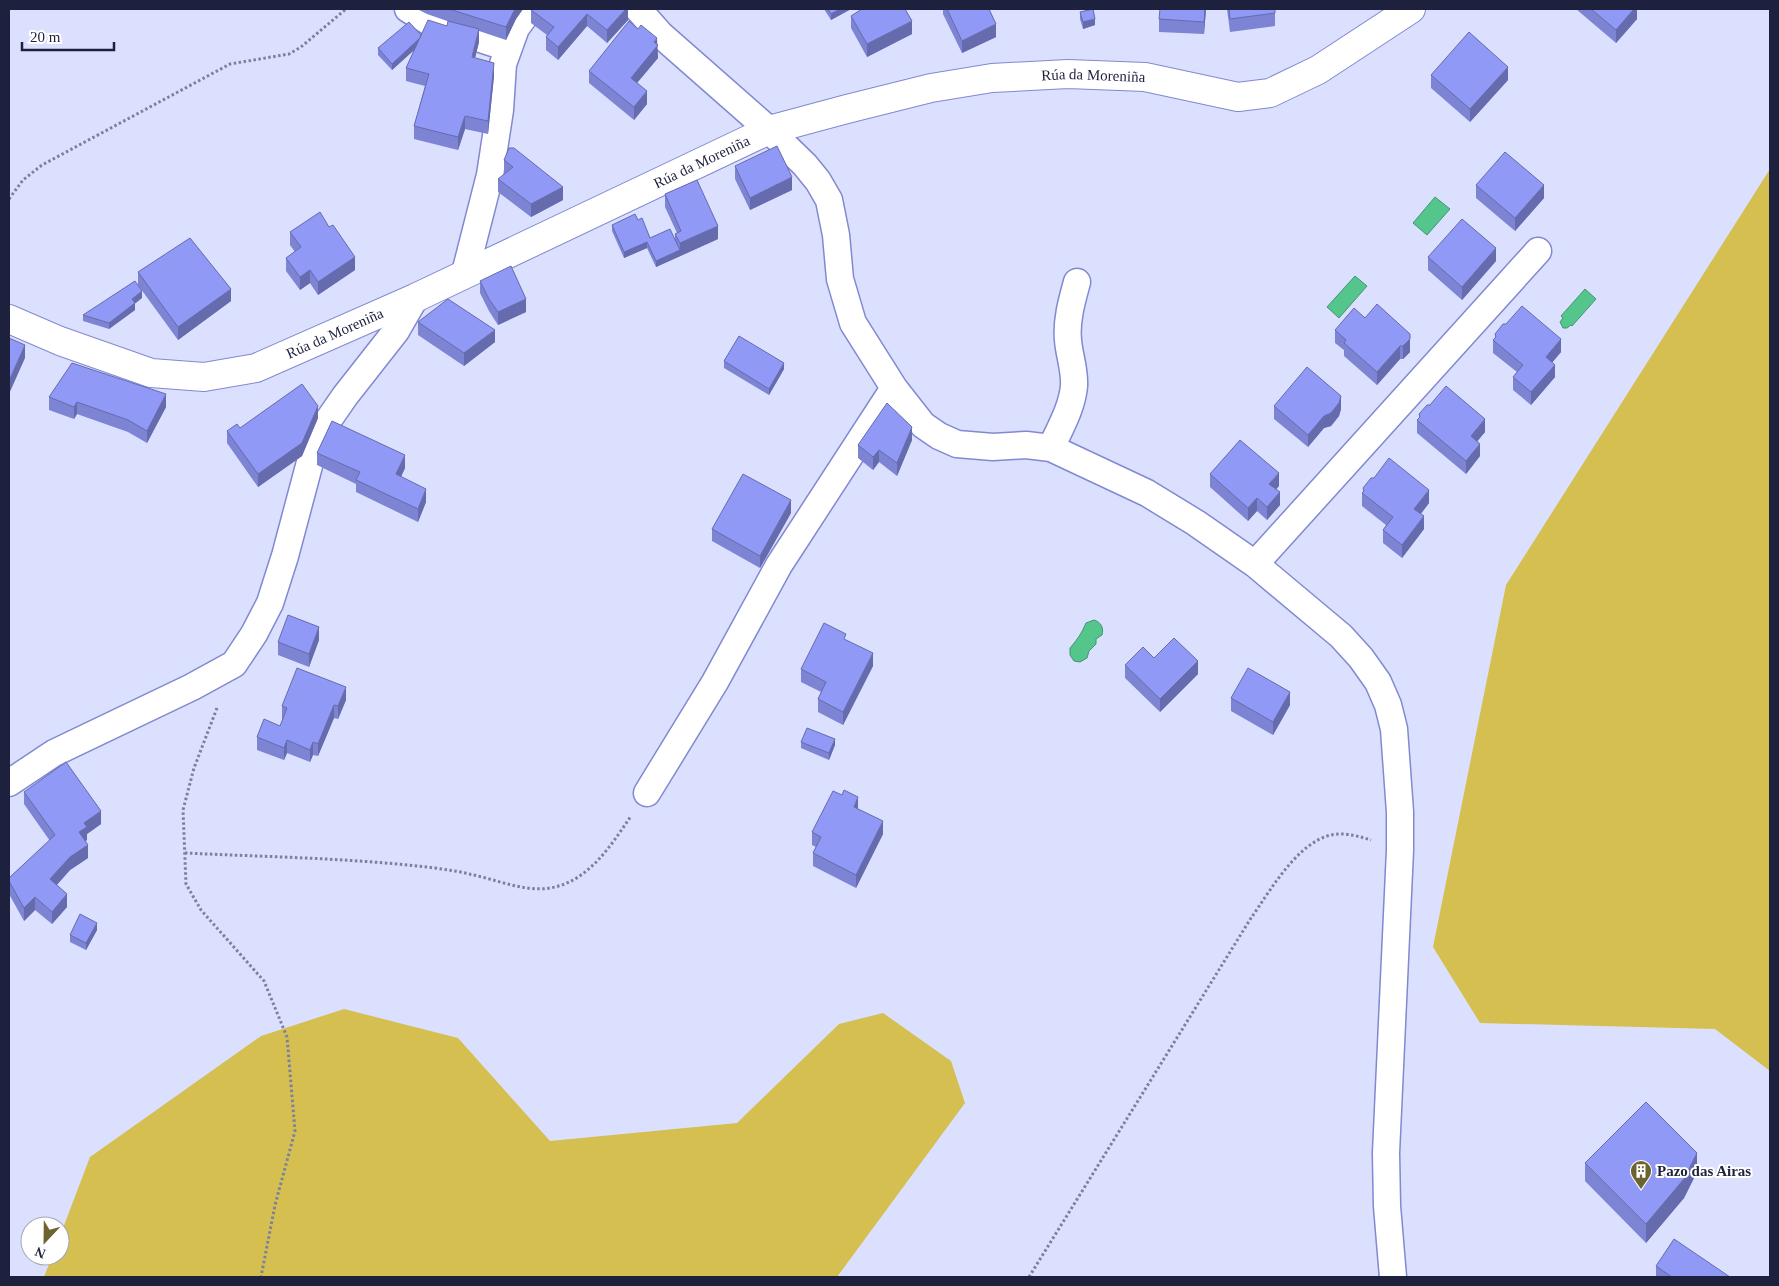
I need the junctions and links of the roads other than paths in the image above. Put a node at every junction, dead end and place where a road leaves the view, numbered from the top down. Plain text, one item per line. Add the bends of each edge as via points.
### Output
1 (408, 9) edge
2 (530, 9) edge
3 (638, 9) edge
4 (1411, 9) edge
5 (508, 48) junction
6 (769, 130) junction
7 (1538, 251) dead end
8 (465, 273) junction
9 (1077, 282) dead end
10 (415, 298) junction
11 (9, 319) edge
12 (894, 388) junction
13 (1050, 448) junction
14 (1255, 564) junction
15 (9, 783) edge
16 (647, 793) road end
17 (1392, 1277) edge

1 - 5 street via 431,22
2 - 5 street via 516,28
3 - 6 street via 662,35
4 - 6 street, Rúa da Moreniña via 1318,70 1270,93 1238,97 1145,76 1068,74 992,78 932,88
5 - 8 street via 490,176
6 - 8 street, Rúa da Moreniña
6 - 12 street via 805,165 828,200 836,235 840,279 853,323
7 - 14 street
8 - 10 street, Rúa da Moreniña
9 - 13 street via 1068,339 1074,386 1069,409
10 - 11 street, Rúa da Moreniña via 256,368 204,377 151,372 60,341
10 - 15 street via 396,331 327,422 310,462 270,603 234,664 54,752
12 - 13 street via 924,425 957,444
12 - 16 street via 779,565 715,682
13 - 14 street via 1147,493
14 - 17 street via 1341,636 1361,658 1378,682 1394,729 1400,848 1386,1153 1386,1206

